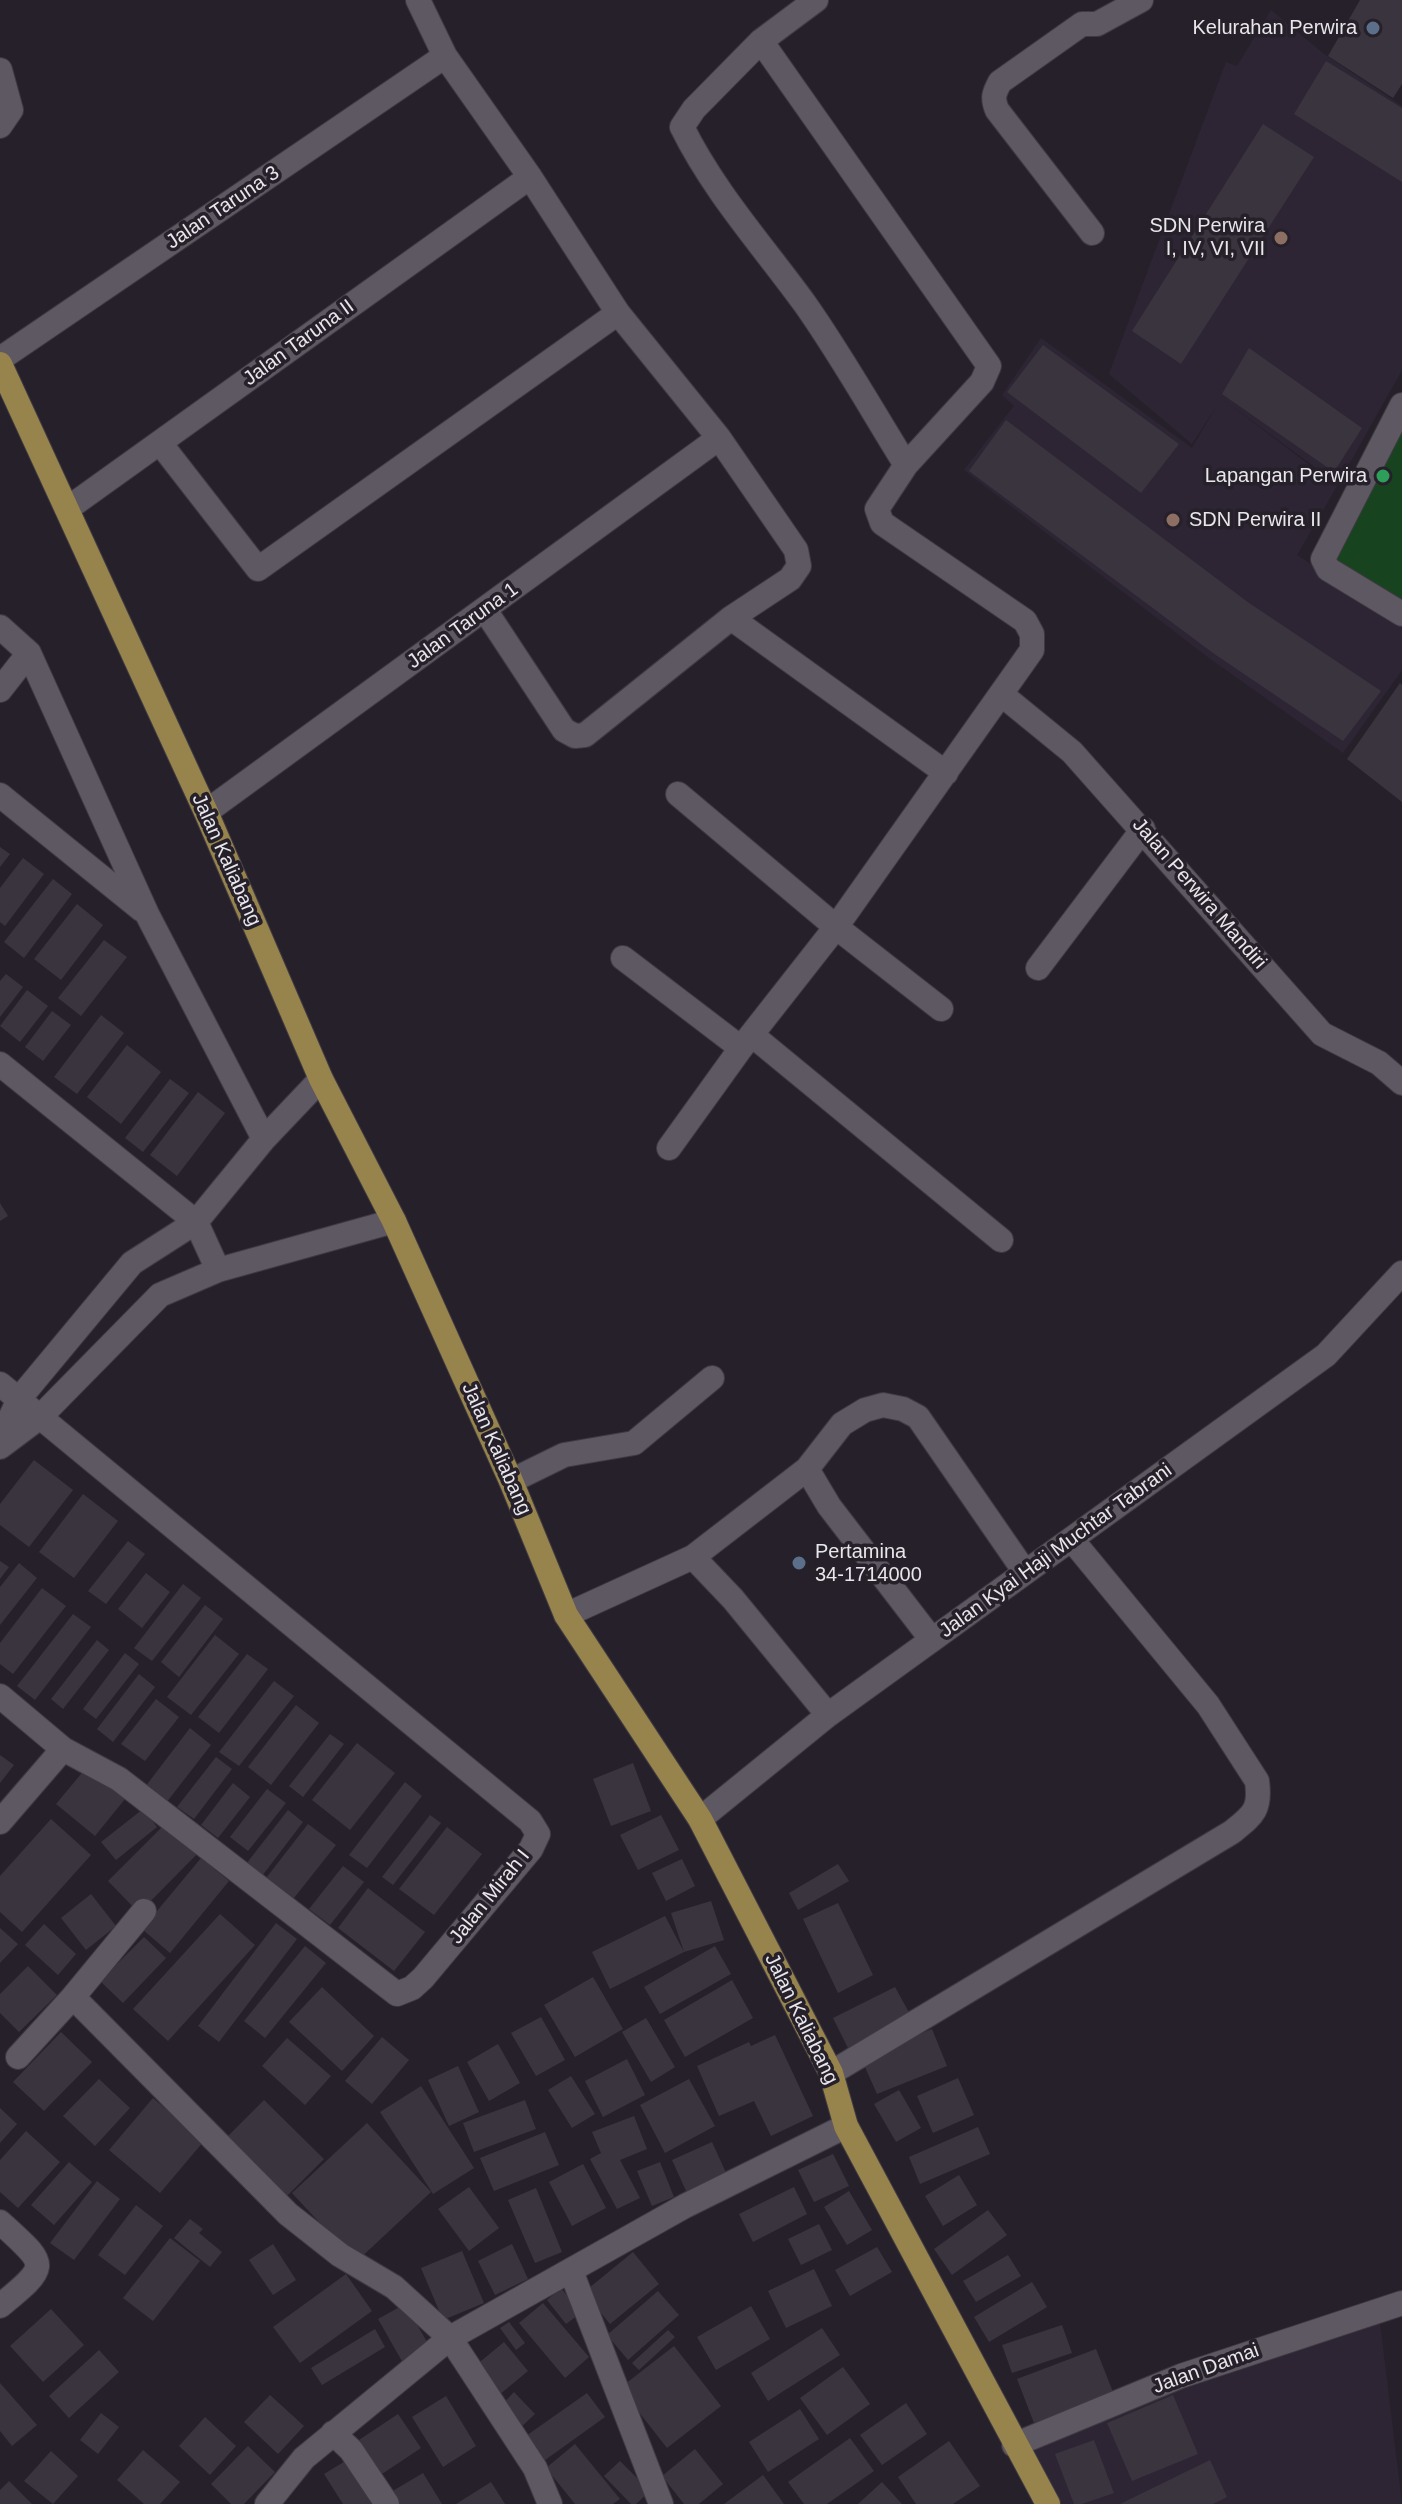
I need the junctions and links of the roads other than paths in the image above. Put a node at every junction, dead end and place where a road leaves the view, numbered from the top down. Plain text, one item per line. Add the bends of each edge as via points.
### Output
1 (418, 0) edge
2 (816, 0) edge
3 (1141, 0) edge
4 (761, 41) junction
5 (445, 56) junction
6 (0, 70) edge
7 (0, 126) edge
8 (530, 177) junction
9 (1092, 233) dead end
10 (618, 313) junction
11 (0, 361) edge
12 (1402, 405) edge
13 (719, 438) junction
14 (160, 443) junction
15 (906, 465) junction
16 (67, 509) junction
17 (485, 610) junction
18 (1402, 614) edge
19 (731, 618) junction
20 (0, 627) edge
21 (29, 653) junction
22 (0, 690) edge
23 (1001, 694) junction
24 (946, 773) junction
25 (678, 794) dead end
26 (0, 795) edge
27 (206, 812) junction
28 (1143, 829) junction
29 (147, 914) junction
30 (836, 927) junction
31 (623, 958) dead end
32 (1038, 968) dead end
33 (941, 1009) dead end
34 (747, 1042) junction
35 (0, 1064) edge
36 (321, 1079) junction
37 (1402, 1083) edge
38 (264, 1139) junction
39 (669, 1148) dead end
40 (394, 1221) junction
41 (196, 1222) junction
42 (1001, 1240) dead end
43 (218, 1270) junction
44 (1402, 1273) edge
45 (712, 1378) dead end
46 (9, 1391) edge
47 (40, 1417) junction
48 (0, 1440) edge
49 (0, 1447) edge
50 (807, 1469) junction
51 (511, 1481) junction
52 (1072, 1540) junction
53 (693, 1557) junction
54 (1025, 1572) junction
55 (566, 1615) junction
56 (932, 1640) junction
57 (0, 1696) edge
58 (828, 1715) junction
59 (63, 1749) junction
60 (700, 1819) junction
61 (0, 1822) edge
62 (144, 1911) dead end
63 (73, 1997) junction
64 (18, 2057) dead end
65 (831, 2073) junction
66 (846, 2126) junction
67 (0, 2222) edge
68 (571, 2271) junction
69 (1402, 2303) edge
70 (0, 2306) edge
71 (450, 2338) junction
72 (333, 2433) junction
73 (1014, 2445) junction
74 (267, 2504) edge
75 (387, 2504) edge
76 (550, 2504) edge
77 (661, 2504) edge
78 (1048, 2504) edge

1 - 5 street
2 - 4 street
3 - 9 street via 1097,24 1082,24 1000,82 994,93 997,110
4 - 15 street via 682,127 746,228 805,305
4 - 15 street via 989,366 982,382
5 - 8 street
5 - 11 street, Jalan Taruna 3
6 - 7 street via 11,110
8 - 10 street
8 - 14 street, Jalan Taruna II
10 - 13 street
10 - 14 street via 258,569
11 - 16 main road, Jalan Kaliabang
12 - 18 street via 1323,559 1328,569
13 - 17 street, Jalan Taruna 1
13 - 19 street via 796,550 799,566 790,579
14 - 16 street, Jalan Taruna II
15 - 23 street via 877,509 882,523 1025,621 1032,634 1032,650
16 - 27 main road, Jalan Kaliabang
17 - 19 street via 564,730 575,736 585,735
17 - 27 street, Jalan Taruna 1
19 - 24 street
20 - 21 street
21 - 22 street
21 - 29 street
23 - 24 street
23 - 28 street, Jalan Perwira Mandiri via 1072,752
24 - 30 street
25 - 30 street
26 - 29 street
27 - 36 main road, Jalan Kaliabang
28 - 32 street
28 - 37 street, Jalan Perwira Mandiri via 1322,1034 1379,1063
29 - 38 street
30 - 33 street
30 - 34 street
31 - 34 street
34 - 39 street
34 - 42 street
35 - 41 street
36 - 38 street
36 - 40 main road, Jalan Kaliabang
38 - 41 street
40 - 43 street
40 - 51 main road, Jalan Kaliabang
41 - 43 street
41 - 46 street via 132,1263
43 - 47 street via 160,1295
44 - 52 street, Jalan Kyai Haji Muchtar Tabrani via 1326,1355
45 - 51 street via 634,1443 564,1455
46 - 47 street
46 - 48 street
47 - 49 street
47 - 59 street, Jalan Mirah I via 530,1821 538,1834 423,1978 397,1994 119,1779
50 - 53 street
50 - 54 street via 842,1424 883,1405 903,1409 918,1417
50 - 56 street via 829,1506
51 - 55 main road, Jalan Kaliabang
52 - 54 street, Jalan Kyai Haji Muchtar Tabrani
52 - 65 street via 1208,1705 1257,1781 1255,1813 1232,1832
53 - 55 street
53 - 58 street
54 - 56 street, Jalan Kyai Haji Muchtar Tabrani
55 - 60 main road, Jalan Kaliabang
56 - 58 street, Jalan Kyai Haji Muchtar Tabrani
57 - 59 street, Jalan Mirah I
58 - 60 street, Jalan Kyai Haji Muchtar Tabrani
59 - 61 street
60 - 65 main road, Jalan Kaliabang
62 - 63 street
63 - 64 street
63 - 71 street via 288,2214 340,2255 394,2287
65 - 66 main road, Jalan Kaliabang
66 - 68 street via 685,2206
66 - 73 main road, Jalan Kaliabang
67 - 70 street via 37,2261 34,2277
68 - 71 street
68 - 77 street
69 - 73 street, Jalan Damai via 1181,2376
71 - 72 street
71 - 76 street via 535,2468
72 - 74 street via 304,2458
72 - 75 street via 351,2450
73 - 78 main road, Jalan Kaliabang

